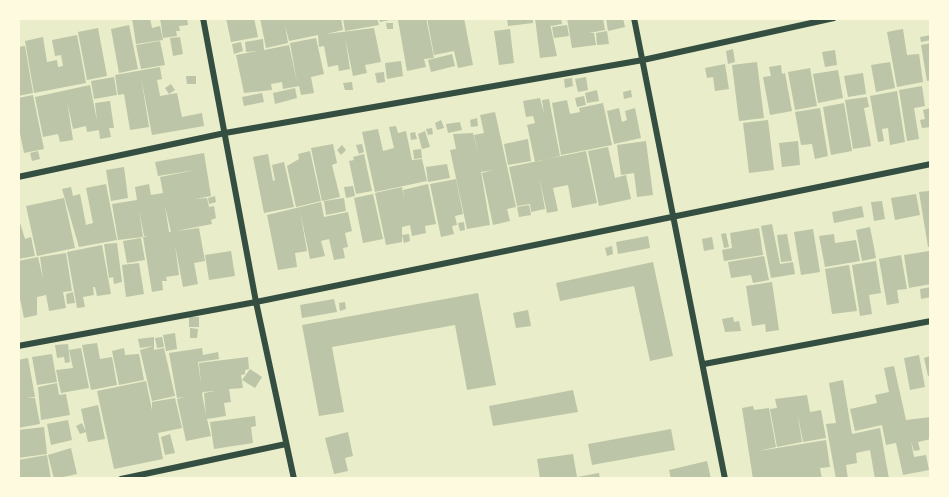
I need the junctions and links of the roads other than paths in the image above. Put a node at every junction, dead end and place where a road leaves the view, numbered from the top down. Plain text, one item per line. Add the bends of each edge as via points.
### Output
1 (203, 18) edge
2 (634, 18) edge
3 (834, 18) edge
4 (643, 60) junction
5 (225, 133) junction
6 (931, 164) edge
7 (18, 177) edge
8 (674, 219) junction
9 (256, 302) junction
10 (931, 321) edge
11 (18, 346) edge
12 (704, 364) junction
13 (286, 444) junction
14 (121, 479) edge
15 (294, 479) edge
16 (725, 479) edge

1 - 5 street
2 - 4 street
3 - 4 street
4 - 5 street
4 - 8 street
5 - 7 street
5 - 9 street
6 - 8 street
8 - 9 street
8 - 12 street
9 - 11 street
9 - 13 street
10 - 12 street
12 - 16 street
13 - 14 street
13 - 15 street

